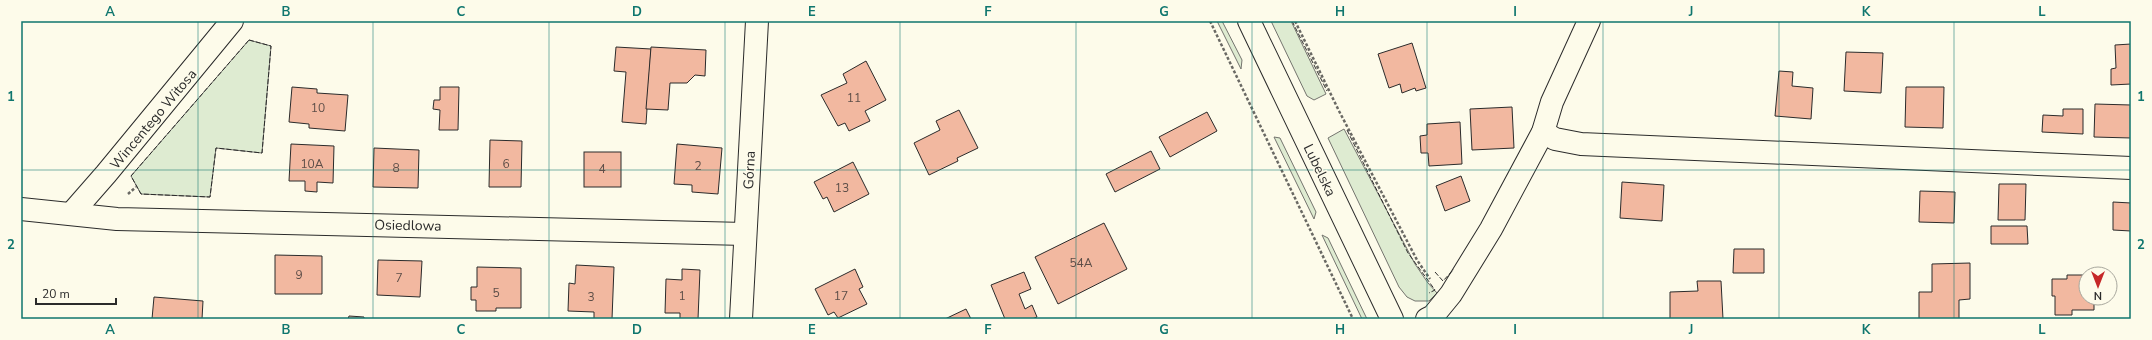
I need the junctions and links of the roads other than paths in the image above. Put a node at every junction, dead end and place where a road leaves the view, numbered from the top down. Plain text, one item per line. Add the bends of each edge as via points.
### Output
1 (232, 21) edge
2 (757, 21) edge
3 (1249, 21) edge
4 (1589, 21) edge
5 (1543, 132) junction
6 (2131, 168) edge
7 (21, 209) edge
8 (71, 214) junction
9 (745, 234) junction
10 (741, 319) edge
11 (1392, 319) edge
12 (1427, 319) edge

1 - 8 street, Wincentego Witosa
2 - 9 street, Górna
3 - 11 street, Lubelska
4 - 5 street via 1552,102
5 - 6 street via 1555,139 1581,144
5 - 12 street via 1487,235 1446,301
7 - 8 street, Osiedlowa
8 - 9 street, Osiedlowa via 117,219
9 - 10 street, Górna

